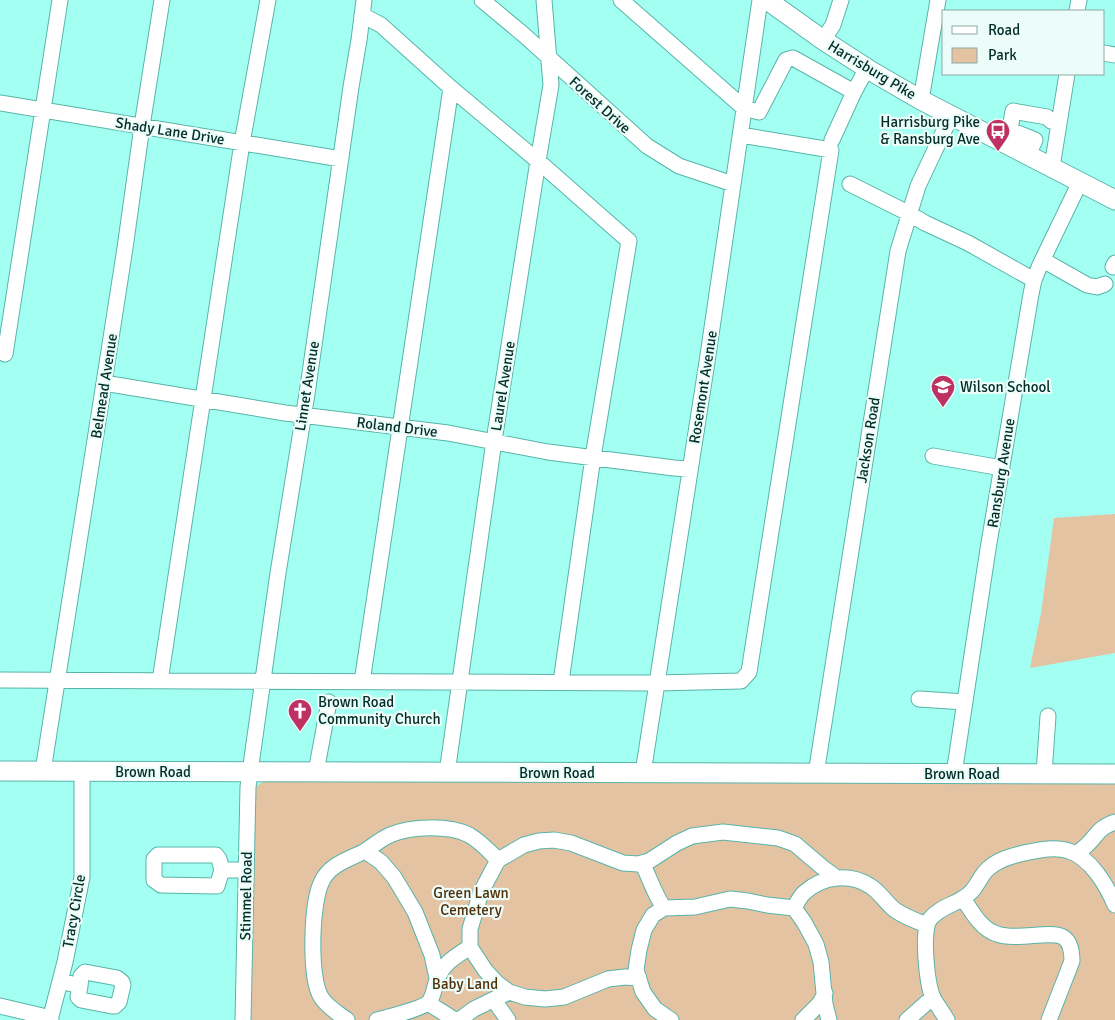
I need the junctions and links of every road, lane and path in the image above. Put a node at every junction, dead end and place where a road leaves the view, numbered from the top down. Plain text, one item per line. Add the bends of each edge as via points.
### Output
1 (60, 0) edge
2 (162, 0) edge
3 (268, 0) edge
4 (482, 0) edge
5 (544, 0) edge
6 (621, 0) edge
7 (760, 0) edge
8 (767, 0) edge
9 (841, 0) edge
10 (938, 0) edge
11 (363, 8) edge
12 (823, 40) junction
13 (550, 59) junction
14 (866, 68) junction
15 (1067, 75) edge
16 (451, 88) junction
17 (854, 92) junction
18 (921, 100) junction
19 (0, 103) edge
20 (744, 108) junction
21 (43, 110) junction
22 (951, 116) junction
23 (1059, 122) junction
24 (142, 126) junction
25 (741, 136) junction
26 (1007, 136) junction
27 (832, 140) dead end
28 (242, 143) junction
29 (1056, 145) junction
30 (1031, 148) junction
31 (341, 159) junction
32 (538, 161) junction
33 (1052, 167) junction
34 (1080, 182) junction
35 (734, 184) junction
36 (850, 184) dead end
37 (1115, 200) edge
38 (910, 214) junction
39 (1043, 260) junction
40 (1034, 280) junction
41 (1105, 284) dead end
42 (5, 354) dead end
43 (104, 384) junction
44 (203, 400) junction
45 (303, 416) junction
46 (400, 427) junction
47 (494, 441) junction
48 (933, 456) dead end
49 (593, 457) junction
50 (1002, 468) junction
51 (690, 469) junction
52 (0, 680) edge
53 (57, 680) junction
54 (160, 681) junction
55 (263, 682) junction
56 (362, 682) junction
57 (460, 682) junction
58 (561, 682) junction
59 (657, 683) junction
60 (918, 699) dead end
61 (329, 702) dead end
62 (966, 702) junction
63 (1048, 716) dead end
64 (0, 771) edge
65 (43, 772) junction
66 (82, 772) junction
67 (250, 772) junction
68 (316, 772) junction
69 (447, 773) junction
70 (643, 773) junction
71 (816, 774) junction
72 (954, 774) junction
73 (1044, 774) junction
74 (1115, 774) edge
75 (1115, 822) edge
76 (365, 851) junction
77 (1076, 854) junction
78 (498, 860) junction
79 (642, 863) junction
80 (222, 870) dead end
81 (246, 870) junction
82 (837, 878) junction
83 (962, 898) junction
84 (1115, 905) edge
85 (664, 908) junction
86 (794, 908) junction
87 (927, 924) junction
88 (470, 947) junction
89 (437, 978) junction
90 (638, 978) junction
91 (60, 982) junction
92 (80, 986) dead end
93 (509, 992) junction
94 (824, 993) junction
95 (933, 997) junction
96 (494, 1000) junction
97 (428, 1003) junction
98 (0, 1006) edge
99 (660, 1018) edge
100 (51, 1019) edge
101 (242, 1020) edge
102 (347, 1020) edge
103 (377, 1020) edge
104 (457, 1020) edge
105 (508, 1020) edge
106 (803, 1020) edge
107 (829, 1020) edge
108 (907, 1020) edge
109 (947, 1020) edge
110 (1049, 1020) edge

1 - 21 street
2 - 24 street, Belmead Avenue
3 - 28 street
4 - 13 street, Forest Drive
5 - 13 street, Laurel Avenue
6 - 20 street
7 - 20 street, Rosemont Avenue
8 - 12 main road, Harrisburg Pike
9 - 12 street via 834,25
10 - 18 street
11 - 16 street
11 - 31 street, Linnet Avenue
12 - 14 main road, Harrisburg Pike
13 - 32 street, Laurel Avenue via 552,85
13 - 35 street, Forest Drive via 647,146 679,166
14 - 17 street
14 - 18 main road, Harrisburg Pike
15 - 23 street
16 - 32 street
16 - 46 street
17 - 20 street via 793,58 786,60 759,112
17 - 27 street
18 - 22 main road, Harrisburg Pike
19 - 21 street, Shady Lane Drive
20 - 25 street, Rosemont Avenue
21 - 24 street, Shady Lane Drive
21 - 42 street
22 - 26 main road, Harrisburg Pike
22 - 38 street, Jackson Road via 918,186
23 - 26 street via 1013,111
23 - 29 street
24 - 28 street, Shady Lane Drive
24 - 43 street, Belmead Avenue
25 - 35 street, Rosemont Avenue
25 - 59 street via 831,150 830,160 749,672 741,681
26 - 30 main road, Harrisburg Pike
28 - 31 street, Shady Lane Drive
28 - 44 street
29 - 30 street
29 - 33 street
30 - 33 main road, Harrisburg Pike
31 - 45 street, Linnet Avenue
32 - 47 street, Laurel Avenue
32 - 49 street via 629,241
33 - 34 main road, Harrisburg Pike
34 - 37 main road, Harrisburg Pike
34 - 39 street, Ransburg Avenue
35 - 51 street, Rosemont Avenue
36 - 38 street
38 - 40 street
38 - 71 street, Jackson Road via 898,251
39 - 40 street, Ransburg Avenue
39 - 41 street via 1086,285 1097,287
40 - 50 street, Ransburg Avenue
43 - 44 street, Roland Drive
43 - 53 street, Belmead Avenue
44 - 45 street, Roland Drive
44 - 54 street
45 - 46 street, Roland Drive
45 - 55 street, Linnet Avenue
46 - 47 street, Roland Drive
46 - 56 street
47 - 49 street, Roland Drive
47 - 57 street, Laurel Avenue
48 - 50 street
49 - 51 street, Roland Drive
49 - 58 street
50 - 62 street, Ransburg Avenue
51 - 59 street, Rosemont Avenue
52 - 53 street
53 - 54 street
53 - 65 street, Belmead Avenue
54 - 55 street
55 - 56 street
55 - 67 street, Linnet Avenue
56 - 57 street
57 - 58 street
57 - 69 street, Laurel Avenue
58 - 59 street
59 - 70 street, Rosemont Avenue
60 - 62 street
61 - 68 street
62 - 72 street, Ransburg Avenue
63 - 73 street
64 - 65 main road, Brown Road
65 - 66 main road, Brown Road
66 - 67 main road, Brown Road
66 - 91 street, Tracy Circle via 82,878
67 - 68 main road, Brown Road
67 - 81 street, Stimmel Road
68 - 69 main road, Brown Road
69 - 70 main road, Brown Road
70 - 71 main road, Brown Road
71 - 72 main road, Brown Road
72 - 73 main road, Brown Road
73 - 74 main road, Brown Road
75 - 77 street via 1098,832
76 - 78 street via 393,834 432,828 468,835
76 - 89 street via 394,877 415,912 432,955
76 - 102 street via 344,860 322,880 314,918 314,960 320,996 326,1005
77 - 83 street via 1052,848 1000,860
77 - 84 street via 1095,871 1108,888
78 - 79 street via 524,845 554,840 571,843 623,863
78 - 88 street via 481,892 470,929
79 - 82 street via 692,836 723,832 778,838 795,844
79 - 85 street
80 - 81 street
81 - 101 street, Stimmel Road
82 - 86 street via 819,882 803,893
82 - 87 street via 848,877 866,883 895,910
83 - 87 street via 937,912
83 - 110 street via 984,927 996,934 1013,937 1053,934 1068,942 1072,961
85 - 86 street via 695,907 730,900
85 - 90 street via 653,914 644,930 636,970
86 - 94 street via 816,944
87 - 95 street via 927,977
88 - 89 street via 444,966
88 - 93 street via 497,983
89 - 97 street
90 - 93 street via 608,979 564,997 544,999
90 - 99 street
91 - 92 street
91 - 100 street, Tracy Circle
93 - 96 street
94 - 106 street via 820,1004
94 - 107 street
95 - 108 street
95 - 109 street
96 - 104 street
96 - 105 street
97 - 103 street
97 - 104 street
98 - 100 street, Tracy Circle

